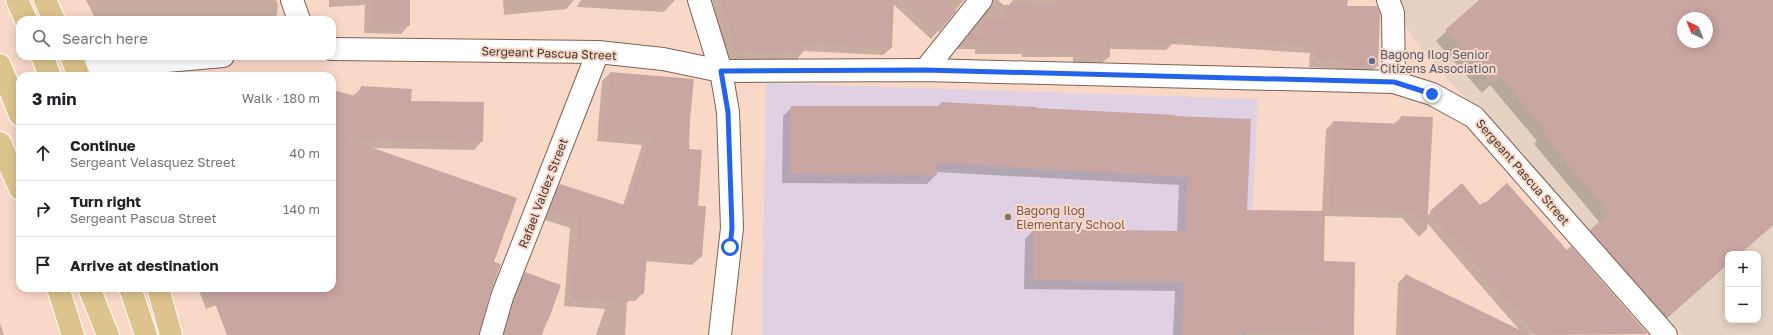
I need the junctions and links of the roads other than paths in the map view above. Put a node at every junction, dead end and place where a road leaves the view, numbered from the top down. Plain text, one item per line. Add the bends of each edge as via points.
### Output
1 (17, 0) edge
2 (45, 0) edge
3 (292, 0) edge
4 (699, 0) edge
5 (981, 0) edge
6 (1388, 0) edge
7 (24, 16) edge
8 (52, 16) edge
9 (298, 16) edge
10 (336, 49) edge
11 (598, 52) junction
12 (44, 60) edge
13 (213, 63) edge
14 (0, 65) edge
15 (75, 67) edge
16 (924, 70) junction
17 (721, 71) junction
18 (48, 72) edge
19 (1394, 82) junction
20 (16, 105) edge
21 (0, 143) edge
22 (16, 180) edge
23 (59, 292) edge
24 (91, 292) edge
25 (131, 292) edge
26 (159, 292) edge
27 (73, 335) edge
28 (108, 335) edge
29 (146, 335) edge
30 (171, 335) edge
31 (491, 335) edge
32 (720, 335) edge
33 (1666, 335) edge

1 - 7 main road
2 - 8 main road
3 - 9 street
4 - 17 street
5 - 16 street
6 - 19 street via 1392,13
10 - 11 street, Sergeant Pascua Street
11 - 17 street, Sergeant Pascua Street via 663,59
11 - 31 street, Rafael Valdez Street via 502,297
12 - 18 main road
13 - 15 street
14 - 20 main road
16 - 17 street, Sergeant Pascua Street
16 - 19 street, Sergeant Pascua Street
17 - 32 street via 728,112 732,228
19 - 33 street, Sergeant Pascua Street via 1432,94 1474,117
21 - 22 main road
23 - 27 main road
24 - 28 main road
25 - 29 main road
26 - 30 main road

